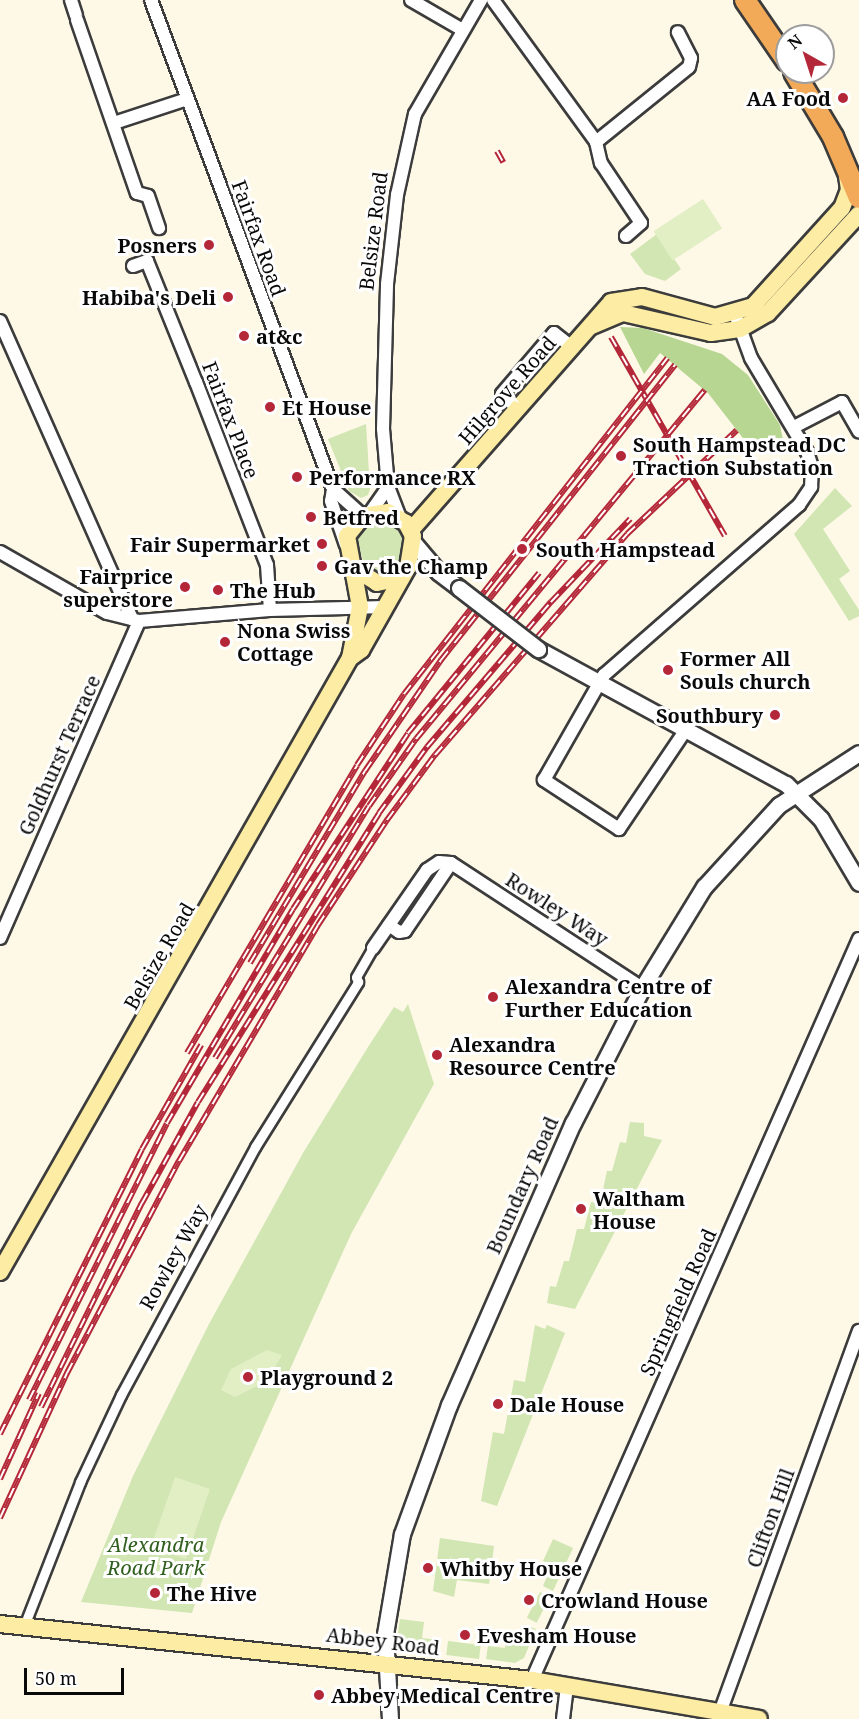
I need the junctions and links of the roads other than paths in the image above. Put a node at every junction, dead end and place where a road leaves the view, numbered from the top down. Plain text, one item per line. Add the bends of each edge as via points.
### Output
1 (71, 0) edge
2 (152, 0) edge
3 (411, 0) edge
4 (481, 0) edge
5 (493, 0) edge
6 (745, 0) edge
7 (461, 29) junction
8 (678, 32) dead end
9 (775, 44) edge
10 (801, 84) edge
11 (187, 99) junction
12 (114, 123) junction
13 (596, 142) junction
14 (853, 168) edge
15 (859, 198) edge
16 (859, 214) edge
17 (159, 228) dead end
18 (859, 234) edge
19 (626, 236) dead end
20 (840, 236) junction
21 (133, 266) dead end
22 (0, 321) edge
23 (737, 322) junction
24 (572, 347) junction
25 (518, 409) junction
26 (794, 427) junction
27 (859, 431) edge
28 (388, 487) junction
29 (333, 489) junction
30 (366, 514) junction
31 (408, 530) junction
32 (347, 546) junction
33 (0, 552) edge
34 (355, 569) junction
35 (405, 572) junction
36 (438, 572) junction
37 (360, 607) junction
38 (385, 607) junction
39 (270, 610) junction
40 (135, 620) junction
41 (350, 658) junction
42 (599, 683) junction
43 (687, 728) junction
44 (859, 753) edge
45 (795, 792) junction
46 (451, 863) junction
47 (859, 883) edge
48 (389, 925) junction
49 (0, 938) edge
50 (859, 939) edge
51 (373, 948) joint
52 (642, 988) junction
53 (0, 1272) edge
54 (859, 1331) edge
55 (0, 1624) edge
56 (24, 1626) junction
57 (384, 1662) junction
58 (532, 1680) junction
59 (567, 1686) junction
60 (719, 1715) edge
61 (390, 1719) edge
62 (562, 1719) edge
63 (759, 1719) edge

1 - 12 street
2 - 11 street, Fairfax Road
3 - 7 street
4 - 7 street, Belsize Road
5 - 13 street
6 - 9 highway
7 - 28 street, Belsize Road via 415,114 397,195 383,358
8 - 13 street via 691,58 689,67
10 - 14 highway
11 - 12 street
11 - 29 street, Fairfax Road
12 - 17 street via 137,193 148,196
13 - 19 street via 601,163 640,223
14 - 15 highway
14 - 23 main road, Hilgrove Road via 847,201 836,216 771,291
16 - 20 main road, Hilgrove Road
18 - 20 main road
20 - 23 main road, Hilgrove Road via 768,313
21 - 39 street, Fairfax Place via 147,261 196,382 267,566
22 - 40 street
23 - 24 main road, Hilgrove Road via 711,333 623,313 602,319
23 - 26 street via 751,358
24 - 25 main road, Hilgrove Road
24 - 25 street via 554,333 502,394
25 - 31 main road, Hilgrove Road
26 - 27 street via 842,402
26 - 42 street via 812,467 811,488 806,498
28 - 30 street
28 - 31 street, Belsize Road
29 - 30 street, Fairfax Road
29 - 32 street, Fairfax Road via 333,510
30 - 31 main road via 388,512
30 - 32 main road via 350,528
31 - 35 main road
31 - 36 street
32 - 34 main road
33 - 40 street via 107,613
34 - 35 main road via 377,583
34 - 37 main road, Belsize Road
35 - 36 street
35 - 38 main road, Belsize Road
36 - 42 street, bridge via 538,649
37 - 38 street
37 - 39 street
37 - 41 main road, Belsize Road
38 - 41 main road, Belsize Road via 361,650
39 - 40 street
40 - 49 street, Goldhurst Terrace
41 - 53 main road, Belsize Road
42 - 43 street
42 - 43 street via 544,780 616,829 621,828
43 - 45 street via 773,775
44 - 45 street, Boundary Road
45 - 47 street via 821,819
45 - 52 street, Boundary Road via 756,828 704,887
46 - 48 street, Rowley Way via 440,862 427,870
46 - 48 street via 405,931 399,932
46 - 52 street, Rowley Way
48 - 51 street, Rowley Way
50 - 58 street, Springfield Road
51 - 56 street, Rowley Way via 356,977 358,982 255,1147 121,1395 80,1482
52 - 57 street, Boundary Road via 563,1145 449,1405 394,1564
54 - 60 street, Clifton Hill
55 - 56 main road, Abbey Road
56 - 57 main road, Abbey Road
57 - 58 main road, Abbey Road
57 - 61 street, Boundary Road
58 - 59 main road, Abbey Road
59 - 60 main road, Abbey Road
59 - 62 street
60 - 63 main road, Abbey Road

